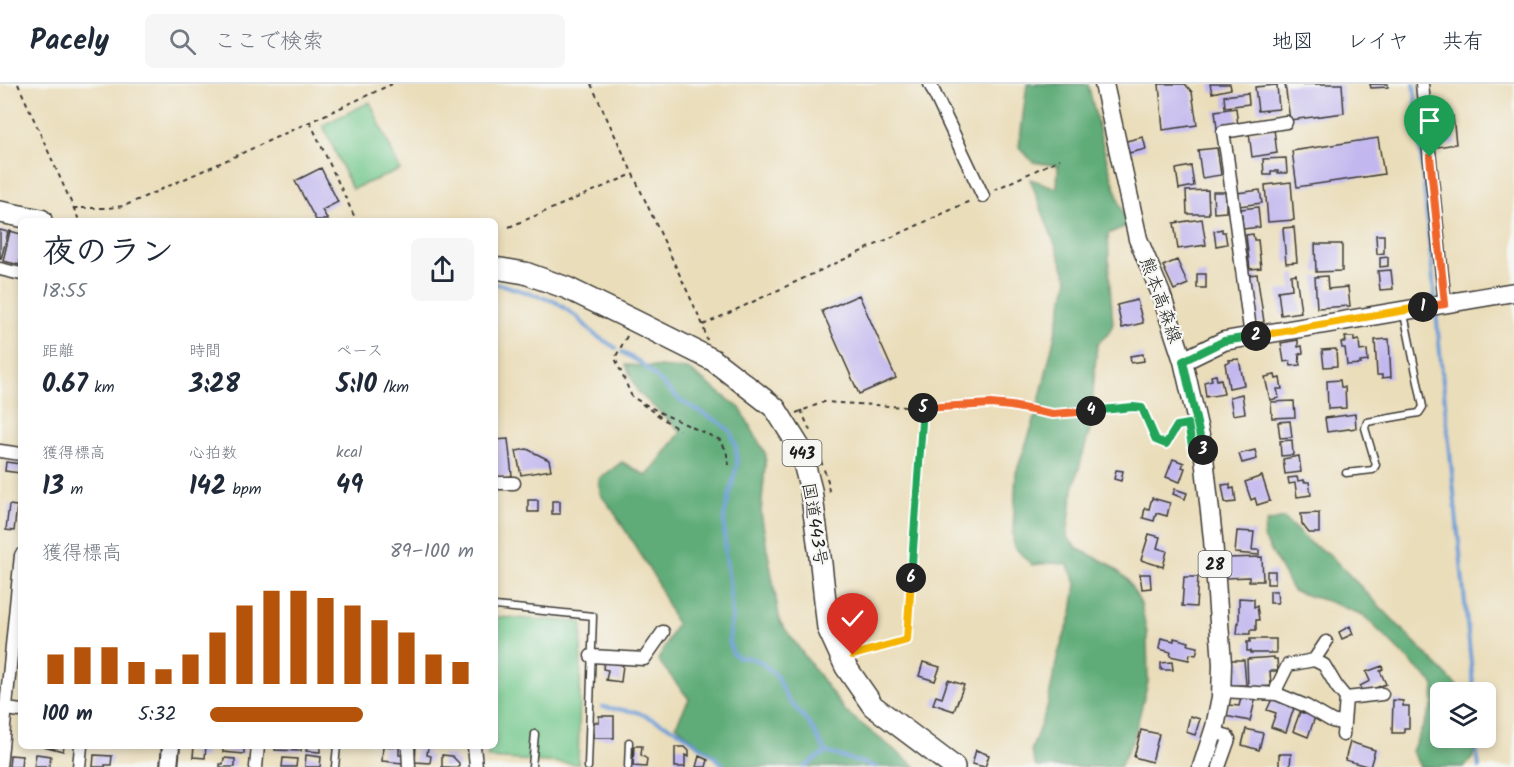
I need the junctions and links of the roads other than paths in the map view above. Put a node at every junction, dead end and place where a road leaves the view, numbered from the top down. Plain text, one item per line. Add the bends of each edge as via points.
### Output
1 (930, 84) edge
2 (1104, 84) edge
3 (1422, 84) edge
4 (1286, 122) dead end
5 (983, 196) road end
6 (0, 212) edge
7 (31, 218) edge
8 (498, 268) edge
9 (0, 269) edge
10 (18, 273) edge
11 (1514, 292) edge
12 (1445, 304) junction
13 (1403, 310) junction
14 (1251, 337) junction
15 (1183, 361) junction
16 (0, 451) edge
17 (18, 454) edge
18 (1346, 473) dead end
19 (498, 483) edge
20 (514, 483) dead end
21 (18, 581) edge
22 (498, 606) edge
23 (663, 632) dead end
24 (1326, 642) dead end
25 (591, 656) junction
26 (1314, 660) junction
27 (1221, 691) junction
28 (1277, 694) junction
29 (1382, 694) dead end
30 (1346, 698) junction
31 (3, 709) edge
32 (18, 711) edge
33 (1214, 732) junction
34 (535, 734) dead end
35 (629, 742) dead end
36 (81, 749) edge
37 (171, 749) edge
38 (258, 749) edge
39 (337, 749) edge
40 (408, 749) edge
41 (474, 749) edge
42 (0, 767) edge
43 (79, 767) edge
44 (169, 767) edge
45 (256, 767) edge
46 (335, 767) edge
47 (408, 767) edge
48 (476, 767) edge
49 (532, 767) edge
50 (588, 767) edge
51 (628, 767) edge
52 (954, 767) edge
53 (1202, 767) edge
54 (1219, 767) edge

1 - 5 street
2 - 15 main road, 熊本高森線 / 28 via 1138,239
3 - 12 street
4 - 14 street via 1223,132
6 - 7 highway
8 - 52 highway, 国道443号 / 443 via 525,273 567,288 635,321 713,360 775,408 792,415 811,490 828,628 846,667 873,706
9 - 10 street
11 - 12 main road
12 - 13 main road
13 - 14 main road
13 - 18 lane via 1423,407 1419,413 1367,422 1365,428 1376,465 1372,470
14 - 15 main road via 1224,341
15 - 27 main road, 熊本高森線 / 28 via 1203,448 1213,539
16 - 17 street
19 - 20 street
21 - 31 street
22 - 25 lane via 593,616
23 - 25 street via 644,660
24 - 26 street
25 - 50 lane
26 - 28 street via 1288,665
26 - 30 street via 1324,665
27 - 28 street
27 - 33 main road, 熊本高森線 / 28
28 - 30 street via 1344,729
29 - 30 street
31 - 32 street
31 - 42 street
33 - 53 main road, 熊本高森線 / 28
33 - 54 street via 1229,739
34 - 49 lane
35 - 51 lane
36 - 43 street
37 - 44 street
38 - 45 street
39 - 46 lane
40 - 47 street
41 - 48 street

